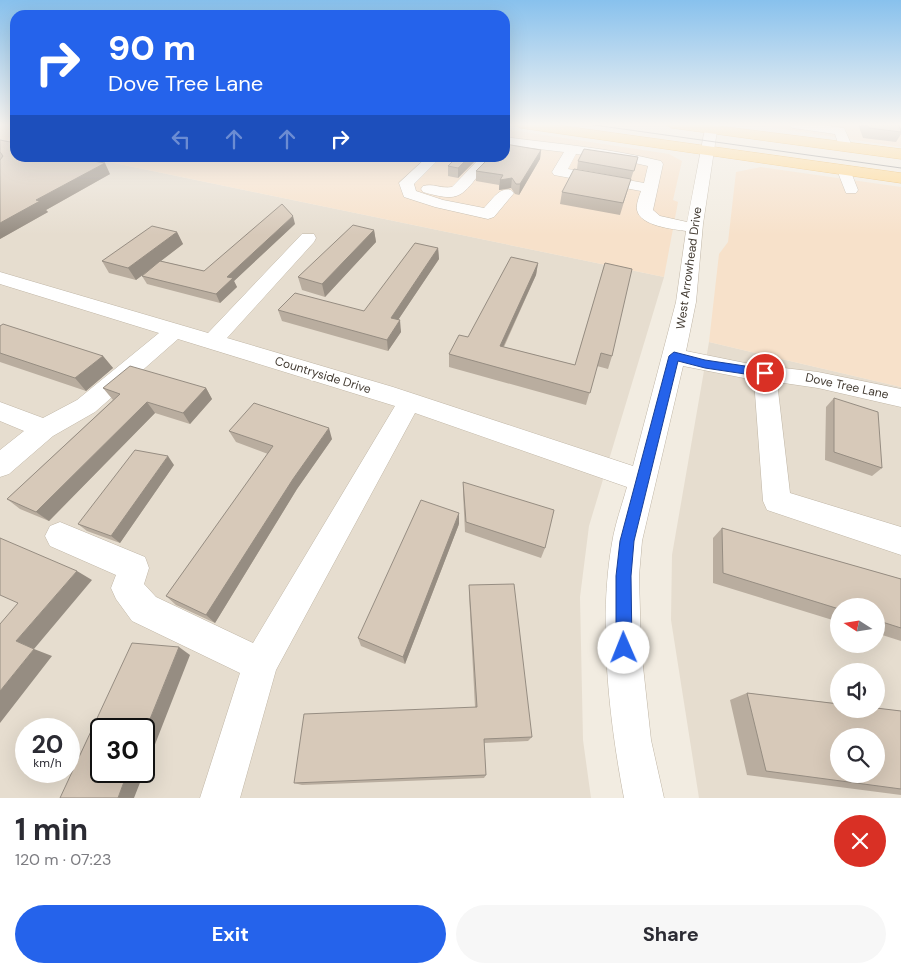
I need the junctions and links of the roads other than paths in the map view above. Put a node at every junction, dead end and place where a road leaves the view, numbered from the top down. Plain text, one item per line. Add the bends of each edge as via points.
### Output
1 (565, 161) edge
2 (704, 161) edge
3 (780, 161) edge
4 (429, 162) edge
5 (484, 162) edge
6 (586, 163) junction
7 (613, 168) junction
8 (844, 170) junction
9 (632, 171) junction
10 (418, 172) junction
11 (901, 178) edge
12 (649, 188) junction
13 (851, 190) dead end
14 (506, 193) edge
15 (694, 228) junction
16 (308, 238) dead end
17 (0, 278) edge
18 (175, 330) junction
19 (213, 341) junction
20 (674, 356) junction
21 (765, 373) junction
22 (901, 398) edge
23 (409, 402) junction
24 (0, 411) edge
25 (44, 428) junction
26 (0, 466) edge
27 (643, 481) junction
28 (60, 536) dead end
29 (900, 541) dead end
30 (260, 664) junction
31 (220, 798) edge
32 (644, 798) edge

1 - 6 street via 558,172
2 - 15 street, West Arrowhead Drive
3 - 8 main road
4 - 10 street
5 - 10 street via 455,193 446,194 423,186
6 - 7 street
6 - 7 street
7 - 9 street
7 - 9 street
8 - 11 main road
8 - 13 street
9 - 12 street
9 - 12 street via 656,164
10 - 14 street via 406,183 409,194 440,204 488,214
12 - 15 street via 645,212 655,220
15 - 20 street, West Arrowhead Drive via 686,302
16 - 19 street
17 - 18 street, Countryside Drive
18 - 19 street, Countryside Drive
18 - 25 street via 86,406
19 - 23 street, Countryside Drive
20 - 21 street, Dove Tree Lane
20 - 27 street, West Arrowhead Drive
21 - 22 street, Dove Tree Lane via 788,374
21 - 29 street via 777,501
23 - 27 street, Countryside Drive
23 - 30 street
24 - 25 street
25 - 26 street
27 - 32 street, West Arrowhead Drive via 627,541 623,576 624,648 632,740
28 - 30 street via 134,568 127,588 144,609
30 - 31 street

